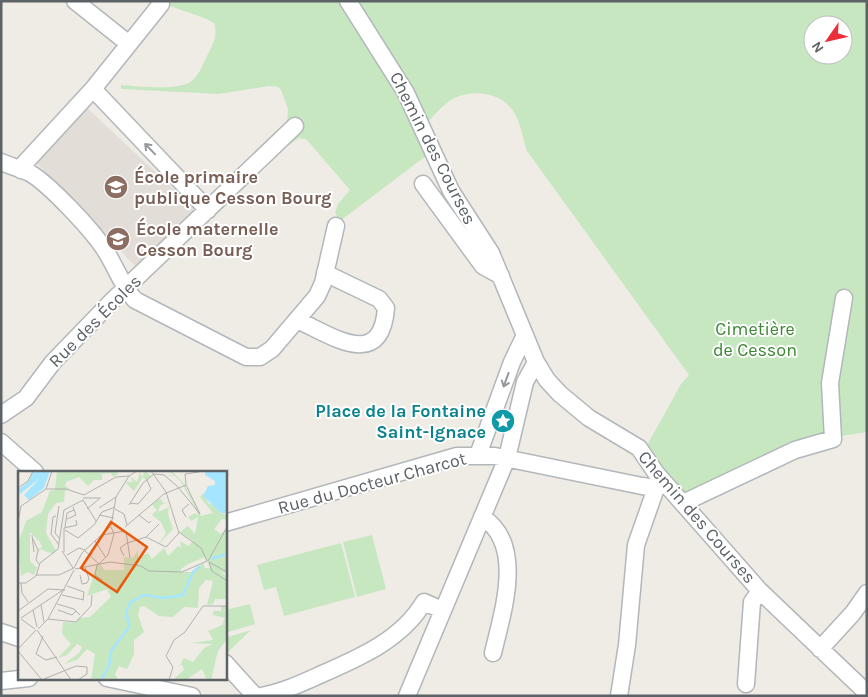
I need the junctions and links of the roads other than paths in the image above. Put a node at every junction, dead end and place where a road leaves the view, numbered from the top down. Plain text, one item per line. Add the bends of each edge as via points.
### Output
1 (75, 1) edge
2 (348, 1) edge
3 (161, 4) dead end
4 (129, 44) junction
5 (93, 89) junction
6 (295, 126) dead end
7 (1, 162) edge
8 (21, 170) junction
9 (423, 184) dead end
10 (208, 210) junction
11 (336, 226) dead end
12 (325, 273) junction
13 (501, 276) junction
14 (125, 289) junction
15 (844, 298) dead end
16 (297, 320) junction
17 (525, 335) junction
18 (536, 362) junction
19 (1, 415) edge
20 (1, 442) edge
21 (478, 455) junction
22 (508, 458) junction
23 (34, 471) edge
24 (661, 486) junction
25 (683, 503) junction
26 (482, 517) junction
27 (226, 523) edge
28 (760, 591) junction
29 (867, 594) edge
30 (442, 610) junction
31 (1, 632) edge
32 (18, 638) edge
33 (820, 649) junction
34 (493, 653) dead end
35 (226, 664) edge
36 (18, 679) edge
37 (117, 680) edge
38 (1, 681) edge
39 (746, 684) dead end
40 (867, 693) edge
41 (192, 696) edge
42 (255, 696) edge
43 (261, 696) edge
44 (407, 696) edge
45 (619, 696) edge

1 - 4 street
2 - 13 street, Chemin des Courses via 406,93 451,191 491,253
3 - 4 street
4 - 5 street
5 - 8 street
10 -> 5 street
6 - 10 street, Rue des Écoles
7 - 8 street
8 - 14 street via 45,184 102,246
9 - 13 street via 483,266
10 - 14 street, Rue des Écoles
11 - 12 street
12 - 16 street via 317,296
12 - 16 street via 379,299 386,308 385,320 376,337 367,345 353,346
13 - 17 street, Chemin des Courses
14 - 16 street via 135,300 246,357 260,357 272,349
14 - 19 street, Rue des Écoles via 53,362 26,398
15 - 25 street via 830,383 833,439 795,450
17 - 18 street, Chemin des Courses
17 -> 21 street
18 - 22 street via 525,382
18 - 24 street, Chemin des Courses via 560,394 589,418 639,448
20 - 23 street
21 - 22 street, Rue du Docteur Charcot
21 - 27 street, Rue du Docteur Charcot via 457,456
22 - 24 street, Rue du Docteur Charcot via 606,480
22 - 26 street
24 - 25 street, Chemin des Courses
24 - 45 street via 636,545
25 - 28 street, Chemin des Courses
26 - 30 street
26 - 34 street via 498,532 508,572 507,596
28 - 33 street, Chemin des Courses
28 - 39 street via 752,602
29 - 33 street
30 - 43 street via 424,602 407,625 376,648 280,693
30 - 44 street
31 - 32 street
33 - 40 street, Chemin des Courses
35 - 42 street
36 - 38 street
37 - 41 street

